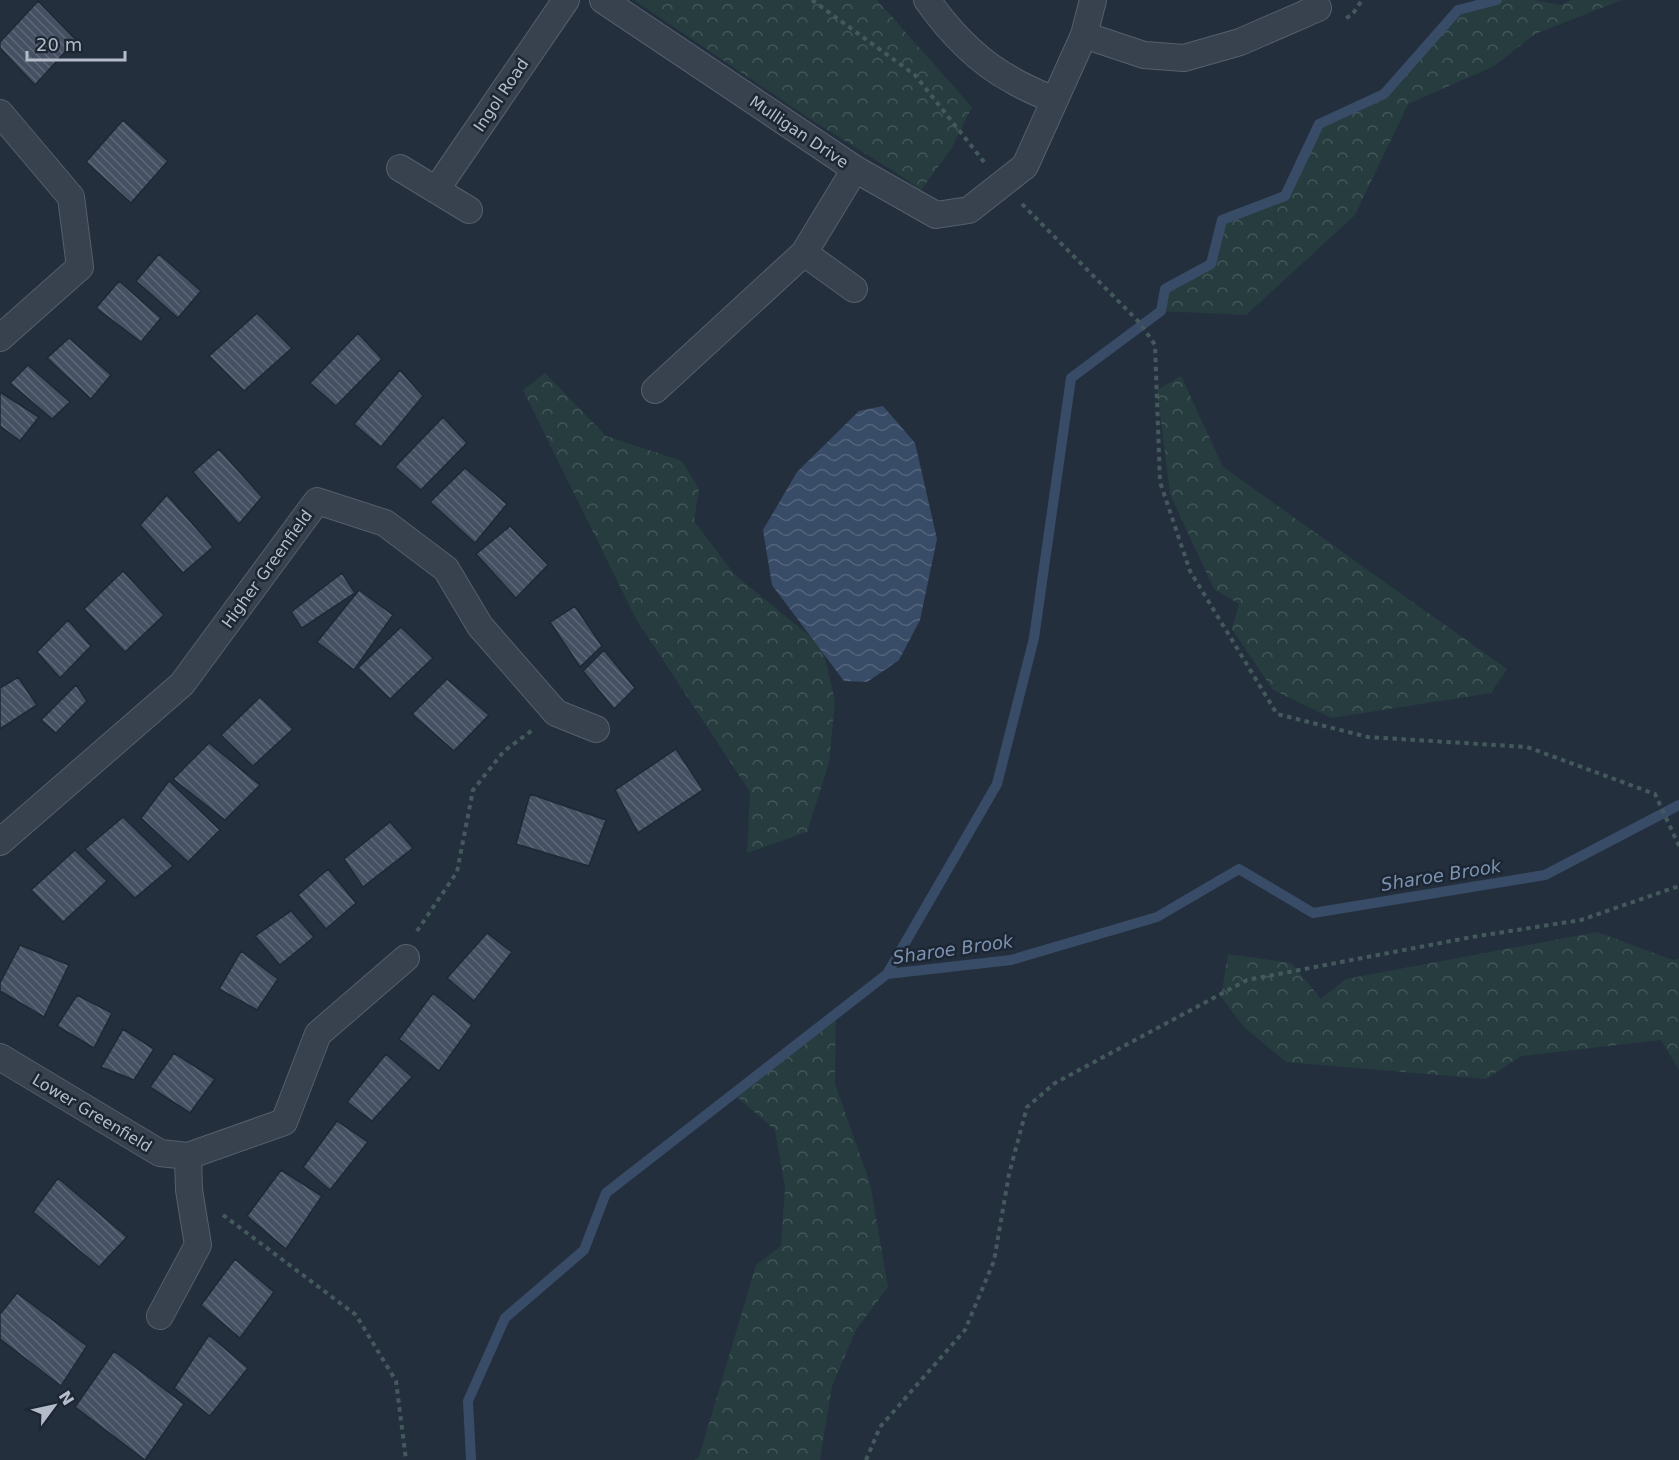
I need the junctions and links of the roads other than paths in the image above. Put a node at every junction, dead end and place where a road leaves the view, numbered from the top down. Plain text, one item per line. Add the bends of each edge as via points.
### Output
1 (566, 0) edge
2 (603, 0) edge
3 (927, 0) edge
4 (1093, 0) edge
5 (1318, 8) dead end
6 (1084, 35) junction
7 (1054, 100) junction
8 (0, 112) edge
9 (400, 168) dead end
10 (855, 169) junction
11 (436, 190) junction
12 (469, 210) dead end
13 (804, 253) junction
14 (854, 289) dead end
15 (0, 338) edge
16 (655, 390) dead end
17 (596, 729) dead end
18 (0, 842) edge
19 (406, 958) road end
20 (0, 1057) edge
21 (188, 1155) junction
22 (160, 1316) dead end

1 - 11 street, Ingol Road
2 - 10 street, Mulligan Drive
3 - 7 street via 978,57 1010,79
4 - 6 street, Mulligan Drive
5 - 6 street via 1240,42 1184,58 1144,55
6 - 7 street, Mulligan Drive
7 - 10 street, Mulligan Drive via 1025,166 969,210 936,215
8 - 15 street via 71,197 80,267
9 - 11 street
10 - 13 street
11 - 12 street
13 - 14 street
13 - 16 street
17 - 18 street, Higher Greenfield via 556,712 480,626 446,569 385,523 317,501 183,684
19 - 21 street, Lower Greenfield via 318,1034 284,1122
20 - 21 street, Lower Greenfield via 160,1153
21 - 22 street via 198,1245

